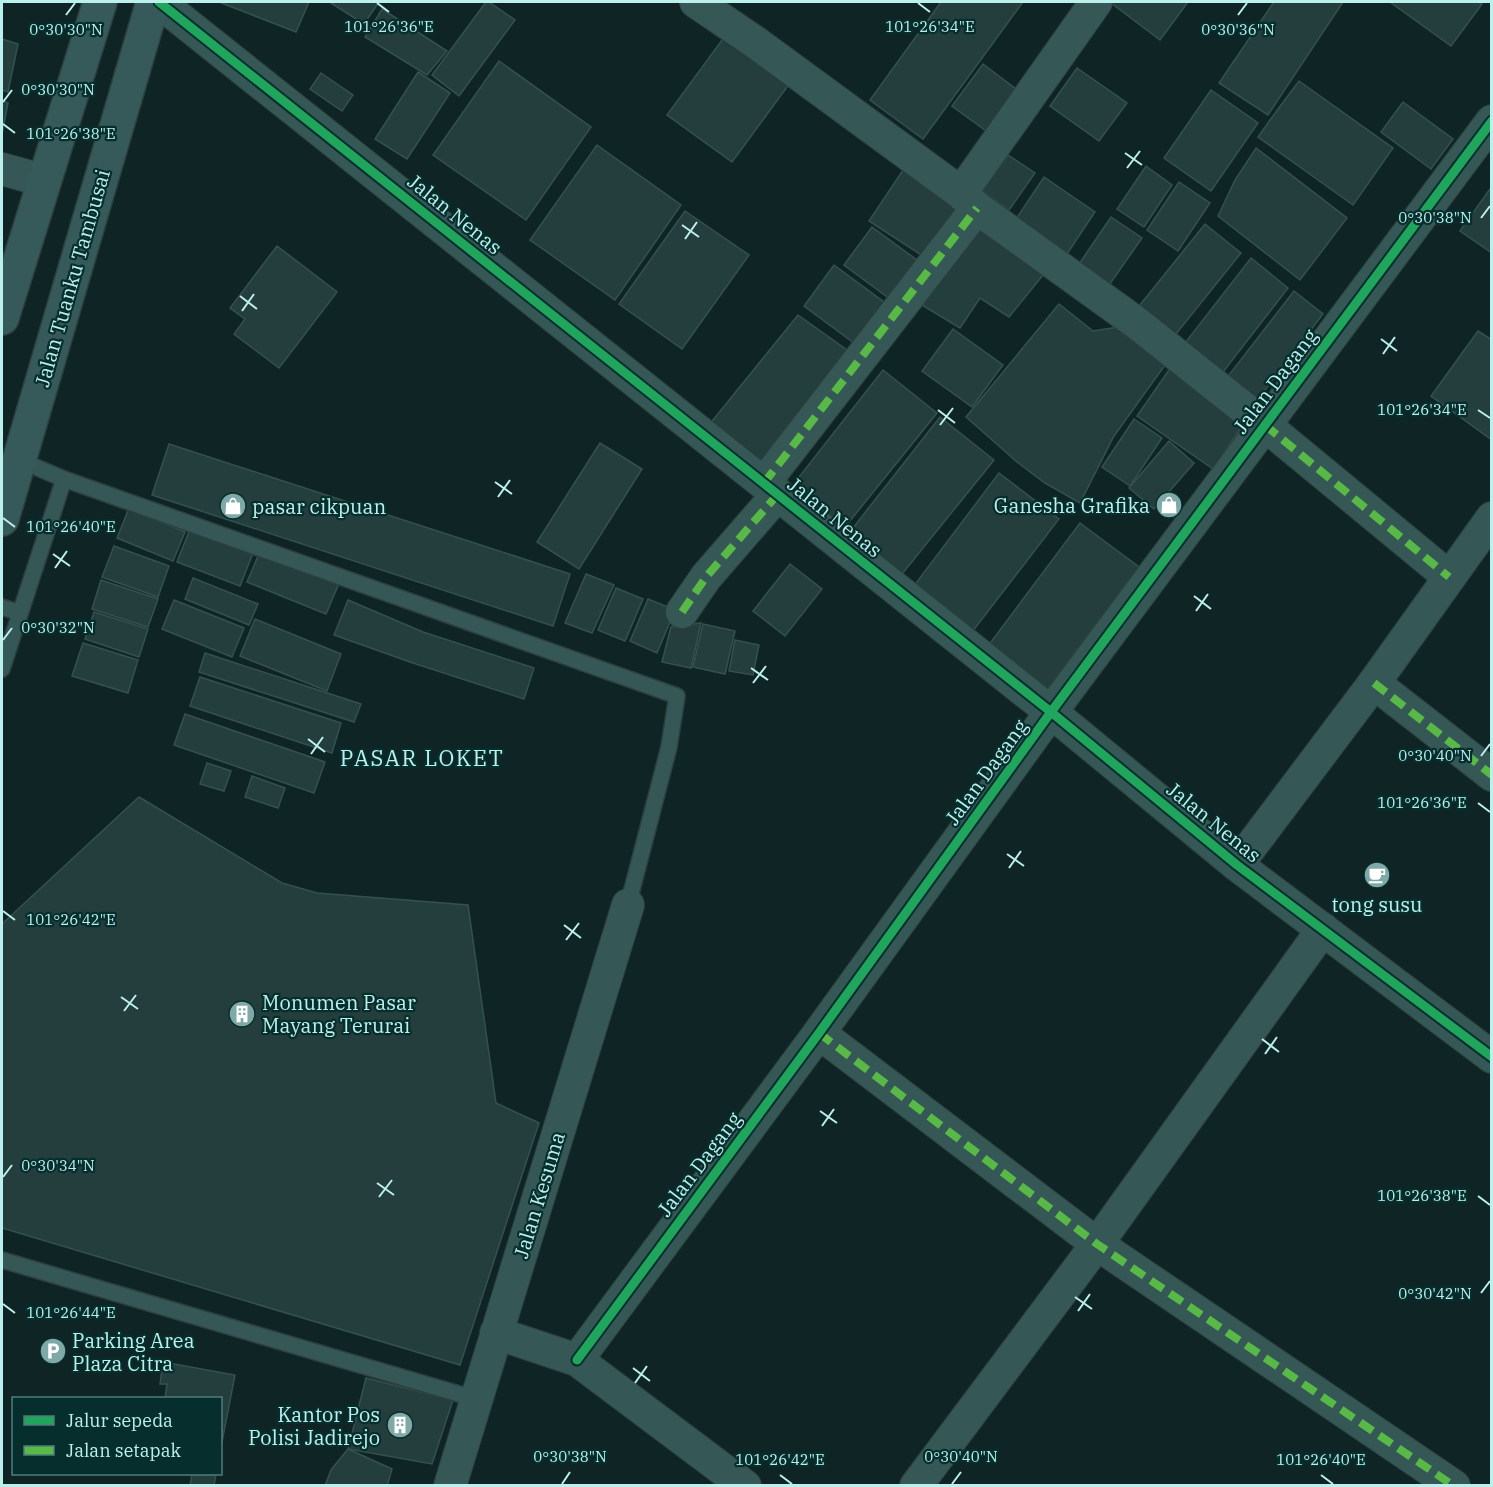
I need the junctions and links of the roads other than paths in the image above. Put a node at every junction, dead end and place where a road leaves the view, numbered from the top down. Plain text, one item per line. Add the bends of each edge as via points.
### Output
1 (100, 2) edge
2 (153, 2) edge
3 (159, 2) edge
4 (696, 2) edge
5 (1096, 2) edge
6 (1491, 121) edge
7 (2, 169) edge
8 (45, 181) junction
9 (969, 200) junction
10 (10, 266) edge
11 (2, 318) edge
12 (1265, 426) junction
13 (19, 460) junction
14 (64, 479) junction
15 (771, 489) junction
16 (1491, 518) edge
17 (2, 519) edge
18 (1449, 577) junction
19 (2, 607) edge
20 (682, 612) dead end
21 (20, 613) junction
22 (2, 669) edge
23 (1374, 683) junction
24 (1051, 712) junction
25 (1491, 775) edge
26 (1237, 865) junction
27 (628, 904) joint
28 (1323, 929) junction
29 (819, 1033) junction
30 (1491, 1057) edge
31 (1097, 1244) junction
32 (2, 1260) edge
33 (496, 1333) junction
34 (577, 1360) junction
35 (476, 1399) junction
36 (450, 1485) edge
37 (745, 1485) edge
38 (916, 1485) edge
39 (1454, 1485) edge

1 - 8 main road
2 - 13 main road, Jalan Tuanku Tambusai
3 - 15 street, Jalan Nenas
4 - 9 street
5 - 9 street
6 - 12 street, Jalan Dagang
7 - 8 street
8 - 10 main road
9 - 12 street via 1138,324
9 - 15 street
10 - 11 main road
12 - 18 street
12 - 24 street, Jalan Dagang
13 - 14 lane
13 - 17 main road, Jalan Tuanku Tambusai
14 - 21 lane
14 - 27 lane via 677,696 669,747
15 - 20 street
15 - 24 street, Jalan Nenas
16 - 18 street
18 - 23 street
19 - 21 lane
21 - 22 lane
23 - 25 street
23 - 26 street
24 - 26 street, Jalan Nenas
24 - 29 street, Jalan Dagang
26 - 28 street, Jalan Nenas
27 - 33 street, Jalan Kesuma
28 - 30 street, Jalan Nenas
28 - 31 street
29 - 31 street
29 - 34 street, Jalan Dagang
31 - 38 street
31 - 39 street
32 - 35 lane
33 - 34 street
33 - 35 street, Jalan Kesuma
34 - 37 street
35 - 36 street, Jalan Kesuma

